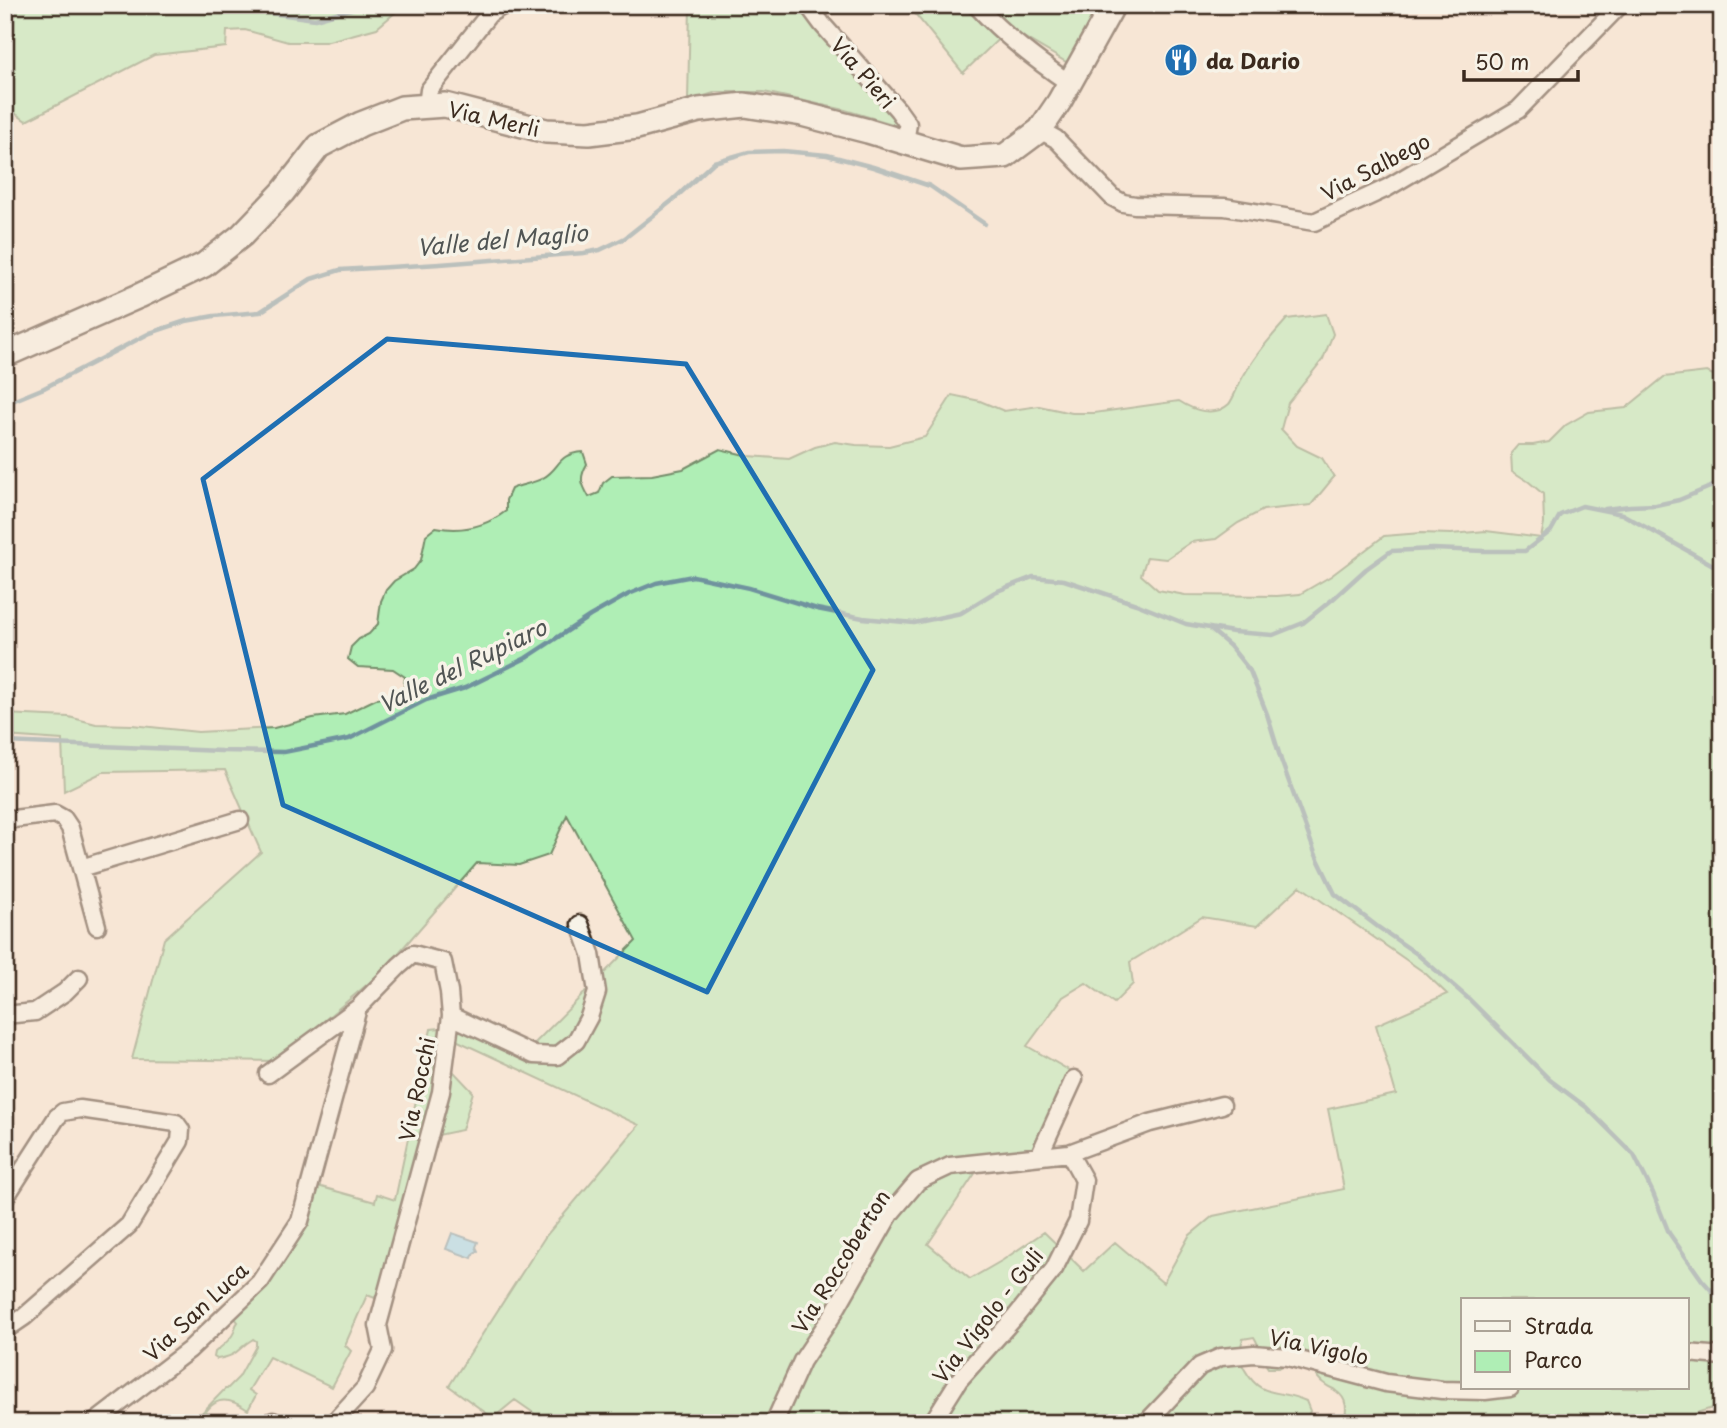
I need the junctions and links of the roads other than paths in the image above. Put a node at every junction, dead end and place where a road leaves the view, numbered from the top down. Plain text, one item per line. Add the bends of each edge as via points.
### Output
1 (504, 5) edge
2 (808, 5) edge
3 (976, 5) edge
4 (1113, 5) edge
5 (1620, 5) edge
6 (1069, 83) junction
7 (426, 106) junction
8 (1040, 130) junction
9 (868, 131) joint
10 (905, 142) junction
11 (5, 355) edge
12 (5, 820) edge
13 (240, 820) dead end
14 (81, 868) junction
15 (580, 924) dead end
16 (97, 926) dead end
17 (79, 978) dead end
18 (358, 1008) junction
19 (5, 1015) edge
20 (452, 1016) junction
21 (268, 1074) dead end
22 (1074, 1080) dead end
23 (1222, 1105) dead end
24 (1069, 1153) junction
25 (1039, 1156) junction
26 (5, 1198) edge
27 (5, 1330) edge
28 (1688, 1353) edge
29 (1722, 1356) edge
30 (1493, 1390) edge
31 (94, 1423) edge
32 (333, 1423) edge
33 (774, 1423) edge
34 (932, 1423) edge
35 (1146, 1423) edge

1 - 7 street via 489,14 429,90
2 - 10 street, Via Pieri via 908,124
3 - 6 street via 1026,53
4 - 6 street, Via Pieri
5 - 8 street, Via Salbego via 1518,110 1387,187 1314,222 1225,207 1123,203 1056,139
6 - 8 street, Via Pieri
7 - 9 street, Via Merli via 445,105 546,131 589,133 745,105
7 - 11 street, Via Merli via 402,107 319,146 242,235 204,265
8 - 10 street, Via Pieri via 1004,156 961,159
9 - 10 street, Via Pieri
12 - 14 street via 55,814 64,819
13 - 14 street
14 - 16 street
15 - 20 street via 597,992 576,1041 557,1056 534,1055
17 - 19 street via 35,1012
18 - 20 street, Via Rocchi via 413,954 443,962
18 - 21 street, Via Rocchi
18 - 31 street, Via San Luca via 300,1221 260,1282 189,1350
20 - 32 street, Via Rocchi via 441,1092 378,1325 383,1350 365,1388
22 - 25 street
23 - 24 street, Via Roccoberton via 1150,1123
24 - 25 street, Via Roccoberton
24 - 34 street, Via Vigolo - Guli via 1084,1180 1078,1221 1054,1269 959,1380
25 - 33 street, Via Roccoberton via 950,1166 918,1181 890,1214 802,1361
26 - 27 street via 63,1112 80,1109 176,1123 181,1130 180,1141 129,1225
28 - 29 street
30 - 35 street, Via Vigolo via 1386,1383 1288,1357 1221,1357 1200,1366

